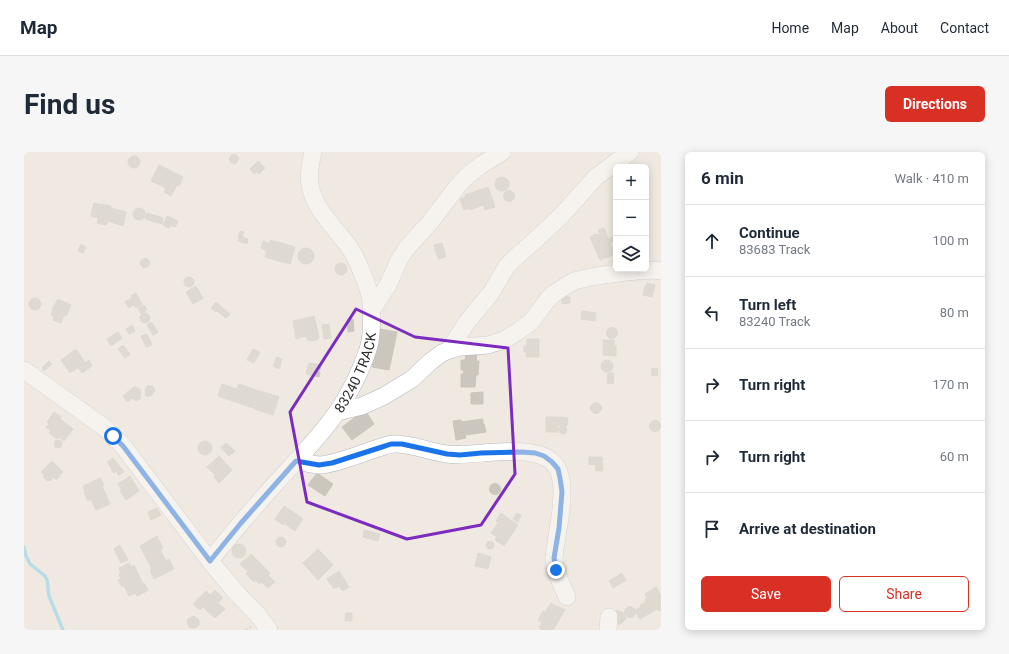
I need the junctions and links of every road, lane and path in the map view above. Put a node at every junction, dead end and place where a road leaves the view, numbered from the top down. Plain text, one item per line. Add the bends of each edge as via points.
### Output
1 (313, 152) edge
2 (502, 152) edge
3 (630, 152) edge
4 (661, 271) edge
5 (371, 311) junction
6 (449, 350) junction
7 (24, 370) edge
8 (337, 412) junction
9 (296, 461) junction
10 (210, 561) junction
11 (567, 597) dead end
12 (269, 630) edge

1 - 5 street, 83240 TRACK via 309,177 312,193 317,206 354,254 371,300
2 - 5 street via 481,165 457,187 406,249 388,285
3 - 6 street via 596,177 560,217 507,266 491,293 467,322
4 - 6 street via 625,272 574,281 548,299 531,322 504,340 488,345
5 - 8 street, 83240 TRACK via 369,346 349,392
6 - 8 street via 430,362 412,379 384,396 362,406
7 - 10 street via 105,428 123,446
8 - 9 street, 83240 TRACK
9 - 10 street, 83240 TRACK
9 - 11 street via 319,465 332,463 391,444 447,454 521,452 544,456 558,469 560,478 562,492 554,558
10 - 12 street

